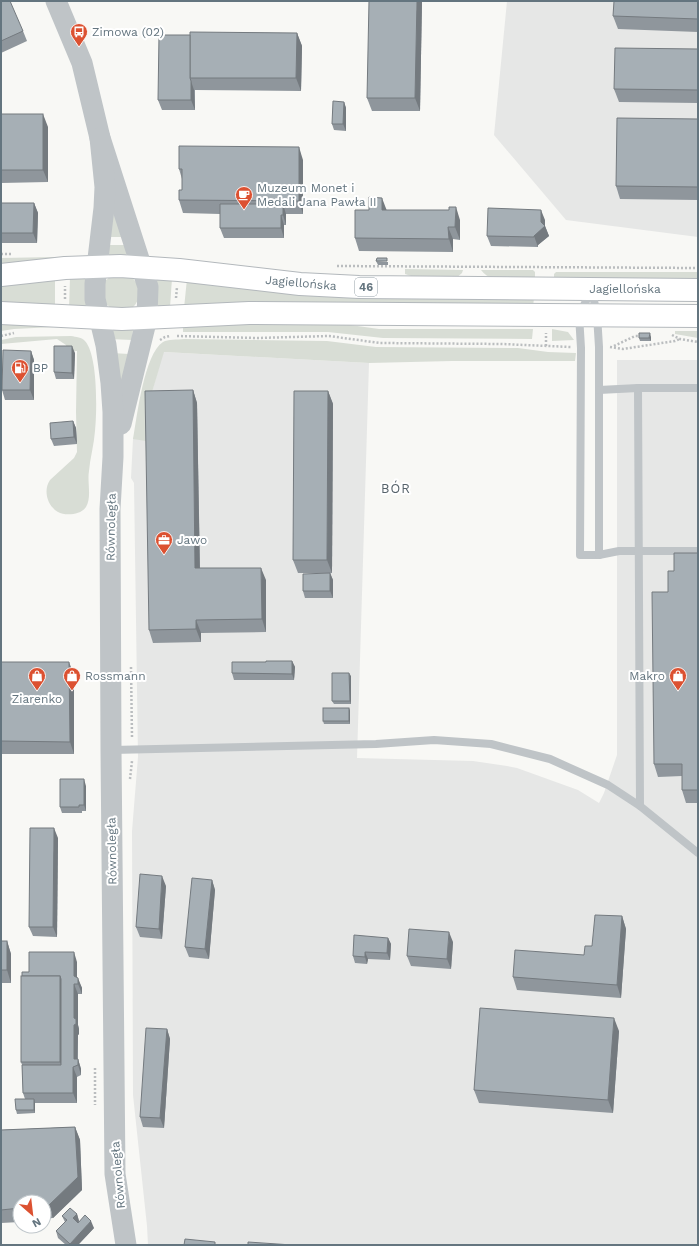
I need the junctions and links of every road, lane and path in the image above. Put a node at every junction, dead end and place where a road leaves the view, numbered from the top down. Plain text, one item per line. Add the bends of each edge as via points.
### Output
1 (56, 1) edge
2 (100, 138) junction
3 (97, 266) junction
4 (332, 266) dead end
5 (142, 267) junction
6 (698, 268) edge
7 (1, 275) edge
8 (65, 284) dead end
9 (178, 286) dead end
10 (591, 289) junction
11 (698, 290) edge
12 (65, 300) dead end
13 (176, 300) dead end
14 (1, 312) edge
15 (588, 315) junction
16 (698, 316) edge
17 (100, 318) junction
18 (146, 318) junction
19 (546, 329) dead end
20 (666, 335) dead end
21 (643, 336) edge
22 (680, 339) junction
23 (158, 342) dead end
24 (698, 342) edge
25 (546, 346) junction
26 (575, 347) dead end
27 (638, 388) junction
28 (698, 388) edge
29 (599, 390) junction
30 (113, 457) junction
31 (639, 551) junction
32 (698, 551) edge
33 (599, 555) junction
34 (131, 667) dead end
35 (132, 737) dead end
36 (111, 750) junction
37 (640, 806) junction
38 (698, 853) edge
39 (126, 1245) edge

1 - 2 street via 82,64
2 - 3 street, Równoległa via 105,187
2 - 5 street, Równoległa
3 - 5 main road, Jagiellońska / 46
3 - 7 main road, Jagiellońska / 46
3 - 17 street, Równoległa via 95,300
4 - 6 path
5 - 10 main road, Jagiellońska / 46 via 300,284 359,287
5 - 18 street, Równoległa via 148,287
8 - 12 path
9 - 13 path
10 - 11 main road, Jagiellońska / 46
10 - 15 lane
10 - 15 lane
14 - 17 main road, 46
15 - 16 main road, 46
15 - 18 main road, 46 via 250,313
15 - 29 lane
15 - 33 lane via 581,348 580,555
17 - 18 main road, 46
17 - 30 street, Równoległa via 111,383
18 - 30 street, Równoległa
19 - 25 path
20 - 22 path via 674,335
21 - 22 path via 635,336 614,347 623,349
22 - 24 path
23 - 25 path via 165,337 175,336 329,336 380,343
25 - 26 path
27 - 28 lane
27 - 29 lane
27 - 31 lane
29 - 33 lane
30 - 36 street, Równoległa via 110,509
31 - 32 lane
31 - 33 lane
31 - 37 lane
34 - 35 path
36 - 37 lane via 376,744 434,740 491,744 550,759 608,785
36 - 39 street, Równoległa via 115,1174
37 - 38 lane

